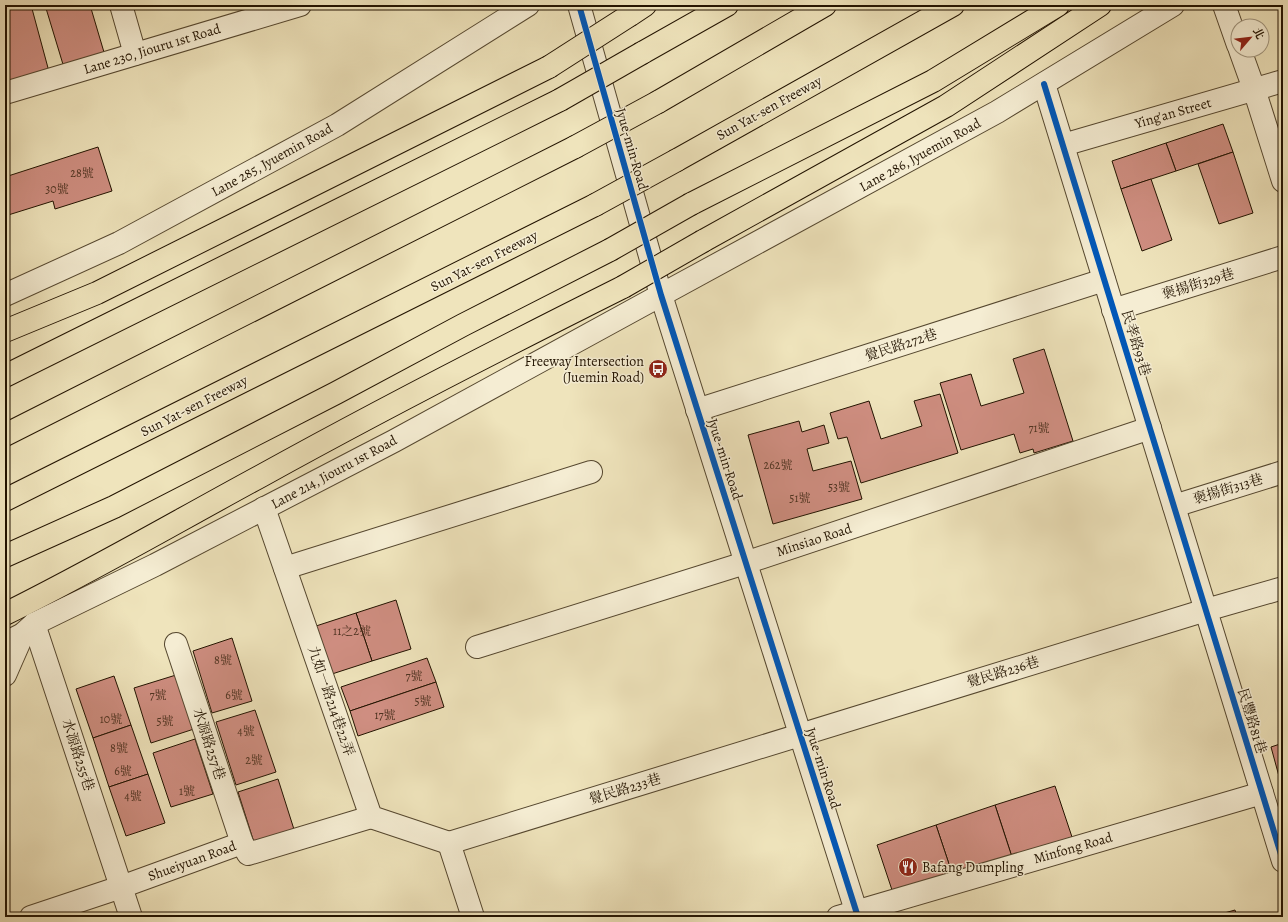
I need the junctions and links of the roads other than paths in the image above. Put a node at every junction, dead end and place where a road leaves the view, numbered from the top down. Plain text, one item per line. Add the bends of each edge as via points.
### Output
1 (122, 5) edge
2 (300, 5) edge
3 (528, 5) edge
4 (579, 5) edge
5 (727, 5) edge
6 (825, 5) edge
7 (953, 5) edge
8 (1058, 5) edge
9 (1100, 5) edge
10 (1173, 5) edge
11 (1224, 5) edge
12 (637, 10) edge
13 (1230, 22) edge
14 (135, 54) junction
15 (1243, 58) edge
16 (1283, 81) edge
17 (1044, 84) junction
18 (1254, 89) junction
19 (5, 93) edge
20 (1062, 145) junction
21 (1283, 181) edge
22 (1283, 257) edge
23 (1104, 280) junction
24 (5, 295) edge
25 (661, 295) junction
26 (1113, 310) junction
27 (5, 332) edge
28 (5, 376) edge
29 (697, 410) junction
30 (1150, 428) junction
31 (5, 435) edge
32 (591, 472) dead end
33 (1283, 472) edge
34 (5, 500) edge
35 (1174, 506) junction
36 (264, 508) junction
37 (5, 556) edge
38 (745, 563) junction
39 (285, 568) junction
40 (1283, 588) edge
41 (1206, 610) junction
42 (5, 614) edge
43 (21, 634) edge
44 (176, 644) dead end
45 (477, 647) dead end
46 (5, 675) edge
47 (800, 735) junction
48 (1262, 793) junction
49 (371, 817) junction
50 (242, 843) junction
51 (449, 843) junction
52 (1283, 861) edge
53 (121, 887) junction
54 (850, 915) edge
55 (31, 917) edge
56 (131, 917) edge
57 (473, 917) edge

1 - 14 street
2 - 14 street, Lane 230, Jiouru 1st Road
3 - 24 street, Lane 285, Jyuemin Road via 337,125 119,244
4 - 25 street, Jyue-min Road
5 - 28 highway, bridge via 560,100
6 - 31 highway, bridge via 575,147
7 - 34 highway, Sun Yat-sen Freeway, bridge via 595,205
8 - 37 highway, bridge via 933,81 690,204 610,250 114,507
9 - 42 highway, bridge via 946,106 622,287 422,390 63,586
10 - 17 street, Lane 286, Jyuemin Road
11 - 13 street
12 - 27 highway, bridge via 549,67 97,293
14 - 19 street, Lane 230, Jiouru 1st Road
15 - 18 street
16 - 18 street, Ying'an Street
17 - 20 street, 民孝路93巷
17 - 25 street, Lane 286, Jyuemin Road
18 - 20 street, Ying'an Street
18 - 21 street
20 - 23 street, 民孝路93巷
22 - 26 street, 褒揚街329巷
23 - 26 street, 民孝路93巷
23 - 29 street, 覺民路272巷
25 - 29 street, Jyue-min Road
25 - 36 street, Lane 214, Jiouru 1st Road via 394,441
26 - 30 street, 民孝路93巷
29 - 38 street, Jyue-min Road
30 - 35 street, 民孝路93巷
30 - 38 street, Minsiao Road
32 - 39 street
33 - 35 street, 褒揚街313巷
35 - 41 street, 民孝路93巷
36 - 39 street, 九如一路214巷22弄
36 - 43 street, Lane 214, Jiouru 1st Road
38 - 45 street, Minsiao Road
38 - 47 street, Jyue-min Road
39 - 49 street, 九如一路214巷22弄
40 - 41 street, 覺民路236巷
41 - 47 street, 覺民路236巷
41 - 48 street, 民豐路81巷
43 - 46 street
43 - 53 street, 水源路255巷
44 - 50 street, 水源路257巷
47 - 51 street, 覺民路233巷
47 - 54 street, Jyue-min Road
48 - 52 street, 民豐路81巷
48 - 54 street, Minfong Road
49 - 50 street, Shueiyuan Road via 248,854
49 - 51 street
50 - 53 street, Shueiyuan Road
51 - 57 street
53 - 55 street, Shueiyuan Road
53 - 56 street, 水源路255巷

